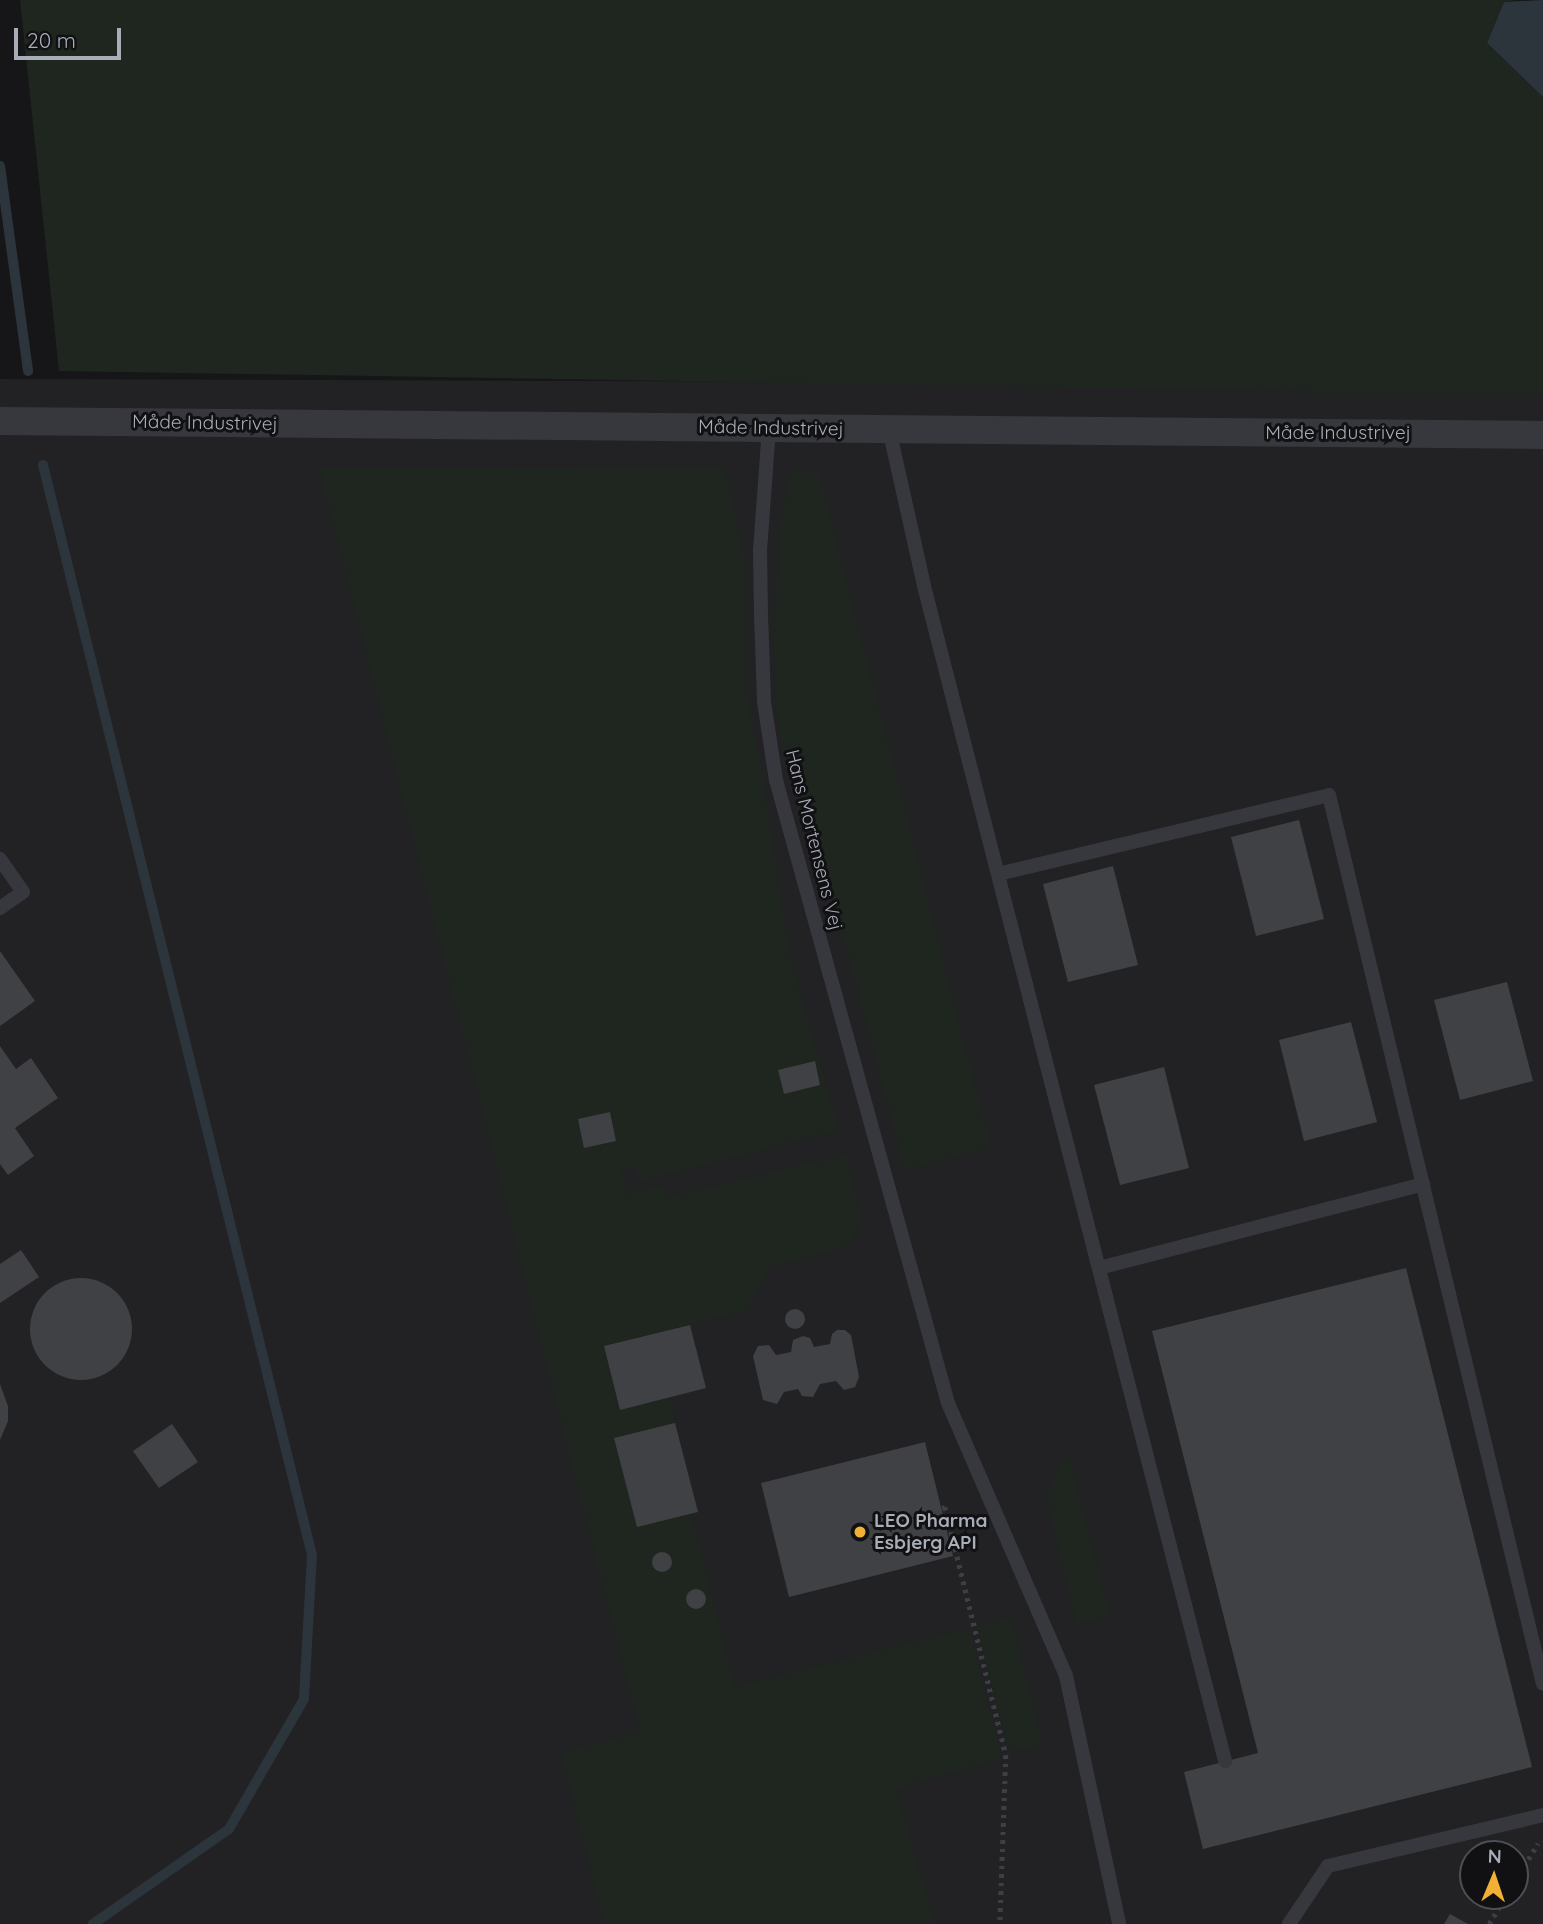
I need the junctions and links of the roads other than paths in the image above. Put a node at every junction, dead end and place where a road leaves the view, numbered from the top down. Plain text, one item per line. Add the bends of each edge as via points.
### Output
1 (0, 421) edge
2 (769, 428) junction
3 (889, 429) junction
4 (1543, 435) edge
5 (0, 859) edge
6 (998, 874) junction
7 (0, 908) edge
8 (1423, 1184) junction
9 (1099, 1268) junction
10 (1543, 1684) edge
11 (1225, 1761) dead end
12 (1543, 1815) edge
13 (1119, 1924) edge
14 (1289, 1924) edge

1 - 2 street, Måde Industrivej
2 - 3 street, Måde Industrivej
2 - 13 lane, Hans Mortensens Vej via 761,601 764,702 776,780 948,1403 1066,1676
3 - 4 street, Måde Industrivej
3 - 6 lane
5 - 7 lane via 23,892
6 - 8 lane via 1329,795
6 - 9 lane
8 - 9 lane
8 - 10 lane
9 - 11 lane
12 - 14 lane via 1328,1866

